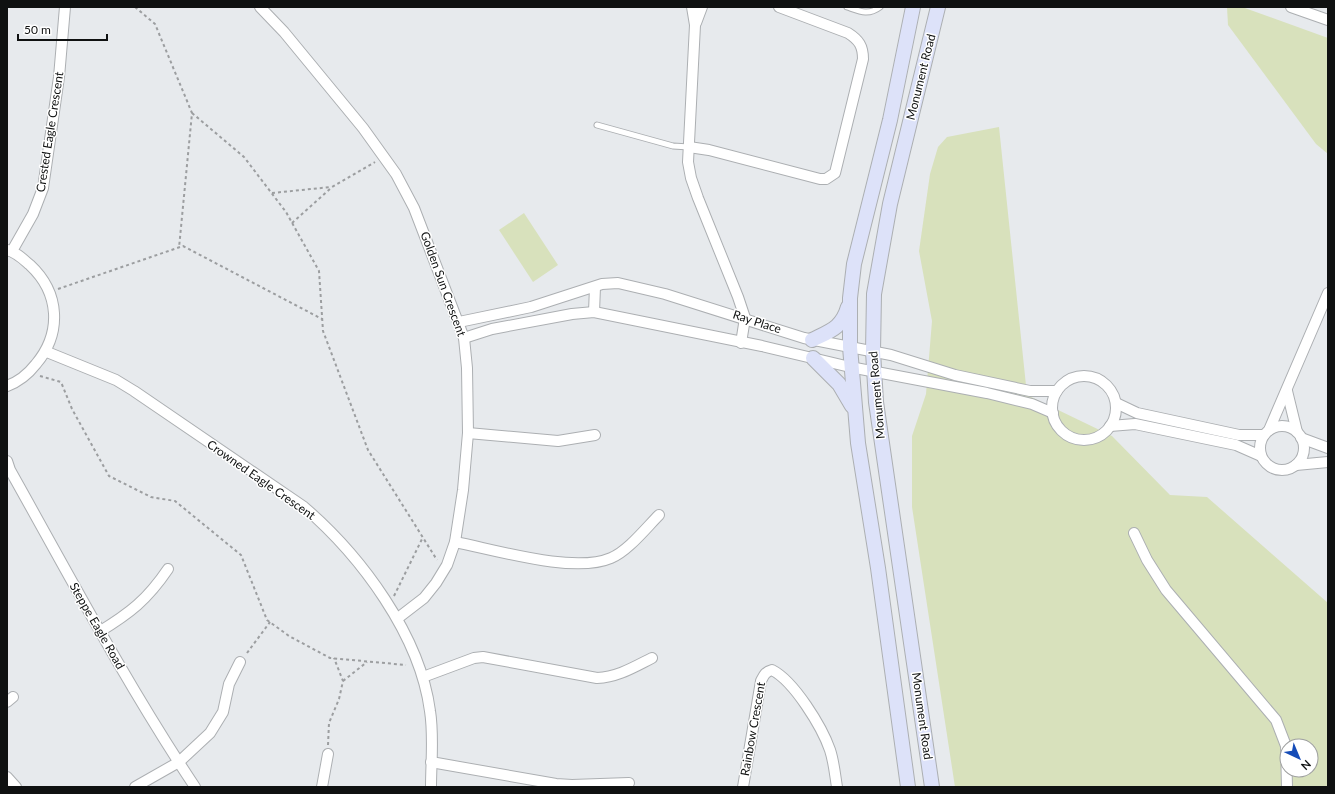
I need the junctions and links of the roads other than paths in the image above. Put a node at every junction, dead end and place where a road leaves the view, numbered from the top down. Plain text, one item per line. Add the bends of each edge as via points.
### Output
1 (65, 7) edge
2 (260, 7) edge
3 (692, 7) edge
4 (702, 7) edge
5 (782, 7) edge
6 (847, 7) edge
7 (880, 7) edge
8 (913, 7) edge
9 (938, 7) edge
10 (1291, 7) edge
11 (1328, 20) edge
12 (695, 25) junction
13 (597, 125) dead end
14 (689, 147) junction
15 (9, 250) edge
16 (595, 286) junction
17 (1328, 293) edge
18 (850, 298) junction
19 (514, 310) junction
20 (594, 312) junction
21 (745, 318) junction
22 (459, 322) junction
23 (516, 325) junction
24 (464, 338) junction
25 (812, 340) junction
26 (741, 343) junction
27 (850, 347) junction
28 (873, 351) junction
29 (47, 352) junction
30 (813, 358) junction
31 (850, 367) junction
32 (874, 371) junction
33 (7, 386) edge
34 (1057, 391) junction
35 (1287, 391) junction
36 (1116, 403) junction
37 (1053, 413) junction
38 (856, 415) junction
39 (1110, 426) junction
40 (1267, 432) junction
41 (468, 433) junction
42 (595, 435) dead end
43 (1299, 435) junction
44 (1328, 448) edge
45 (1261, 456) junction
46 (1328, 462) edge
47 (1296, 465) junction
48 (8, 468) edge
49 (659, 515) dead end
50 (1134, 533) dead end
51 (456, 542) junction
52 (168, 569) dead end
53 (398, 618) junction
54 (99, 632) junction
55 (652, 658) dead end
56 (240, 662) road end
57 (423, 677) junction
58 (328, 754) road end
59 (178, 762) junction
60 (431, 762) junction
61 (7, 777) edge
62 (629, 783) dead end
63 (16, 787) edge
64 (135, 787) edge
65 (195, 787) edge
66 (322, 787) edge
67 (431, 787) edge
68 (743, 787) edge
69 (837, 787) edge
70 (908, 787) edge
71 (932, 787) edge
72 (1287, 787) edge

1 - 15 street, Crested Eagle Crescent via 42,188 33,214
2 - 22 street, Golden Sun Crescent via 284,32 384,157 414,208
3 - 12 street
4 - 12 street
5 - 14 street via 848,33 862,46 863,59 835,173 826,179 820,179
6 - 7 lane via 863,13 872,12
8 - 18 main road, Monument Road via 890,120 854,264
9 - 28 main road, Monument Road via 890,204 874,294
10 - 11 street
12 - 14 street
13 - 14 lane via 673,146
14 - 21 street via 691,178
15 - 29 street via 39,274 50,292 54,313 53,334
16 - 19 street, Ray Place
16 - 20 street
16 - 21 street, Ray Place via 618,283 637,287
17 - 35 street
18 - 25 main road via 845,318 840,324
18 - 27 main road, Monument Road
19 - 22 street, Ray Place
19 - 23 street
20 - 23 street, Ray Place
20 - 26 street, Ray Place
21 - 25 street, Ray Place
21 - 26 street
22 - 24 street, Golden Sun Crescent
23 - 24 street, Ray Place
24 - 41 street, Golden Sun Crescent
25 - 27 street, Ray Place
26 - 30 street, Ray Place
27 - 28 street, Ray Place
27 - 31 main road, Monument Road
28 - 32 main road, Monument Road
28 - 34 street, Ray Place via 955,376 1030,391
29 - 33 street via 30,373
29 - 53 street, Crowned Eagle Crescent via 134,390 304,507 326,527 372,579
30 - 31 street, Ray Place
30 - 38 main road via 839,384
31 - 32 street, Ray Place
31 - 38 main road, Monument Road
32 - 37 street, Ray Place via 987,393 1032,404
32 - 71 main road, Monument Road via 887,483
34 - 36 street via 1074,378 1096,378 1112,392
34 - 37 street via 1053,401
35 - 40 street
35 - 43 street
36 - 39 street via 1116,414
36 - 40 street via 1137,413 1239,435
37 - 39 street via 1060,429 1077,439 1088,440 1097,437
38 - 70 main road, Monument Road
39 - 45 street via 1135,424 1236,445
40 - 43 street via 1284,426
40 - 45 street via 1259,448
41 - 42 street via 550,441
41 - 51 street, Golden Sun Crescent
43 - 44 street
43 - 47 street via 1304,452
45 - 47 street via 1264,462 1276,470 1290,469
46 - 47 street
48 - 54 street, Steppe Eagle Road
49 - 51 street via 613,557 582,564 548,561
50 - 72 street via 1166,590 1276,720 1286,746
51 - 53 street, Golden Sun Crescent via 444,571 424,598
52 - 54 street via 140,604
53 - 57 street, Crowned Eagle Crescent
54 - 59 street, Steppe Eagle Road
55 - 57 street via 621,673 597,678 483,657
56 - 59 street via 229,684 223,712 217,724 198,746
57 - 60 street, Crowned Eagle Crescent via 431,718
58 - 66 street
59 - 64 street
59 - 65 street, Steppe Eagle Road
60 - 62 street via 556,784
60 - 67 street, Crowned Eagle Crescent
61 - 63 street
68 - 69 street, Rainbow Crescent via 761,681 767,672 772,670 785,679 794,690 820,729 830,750

